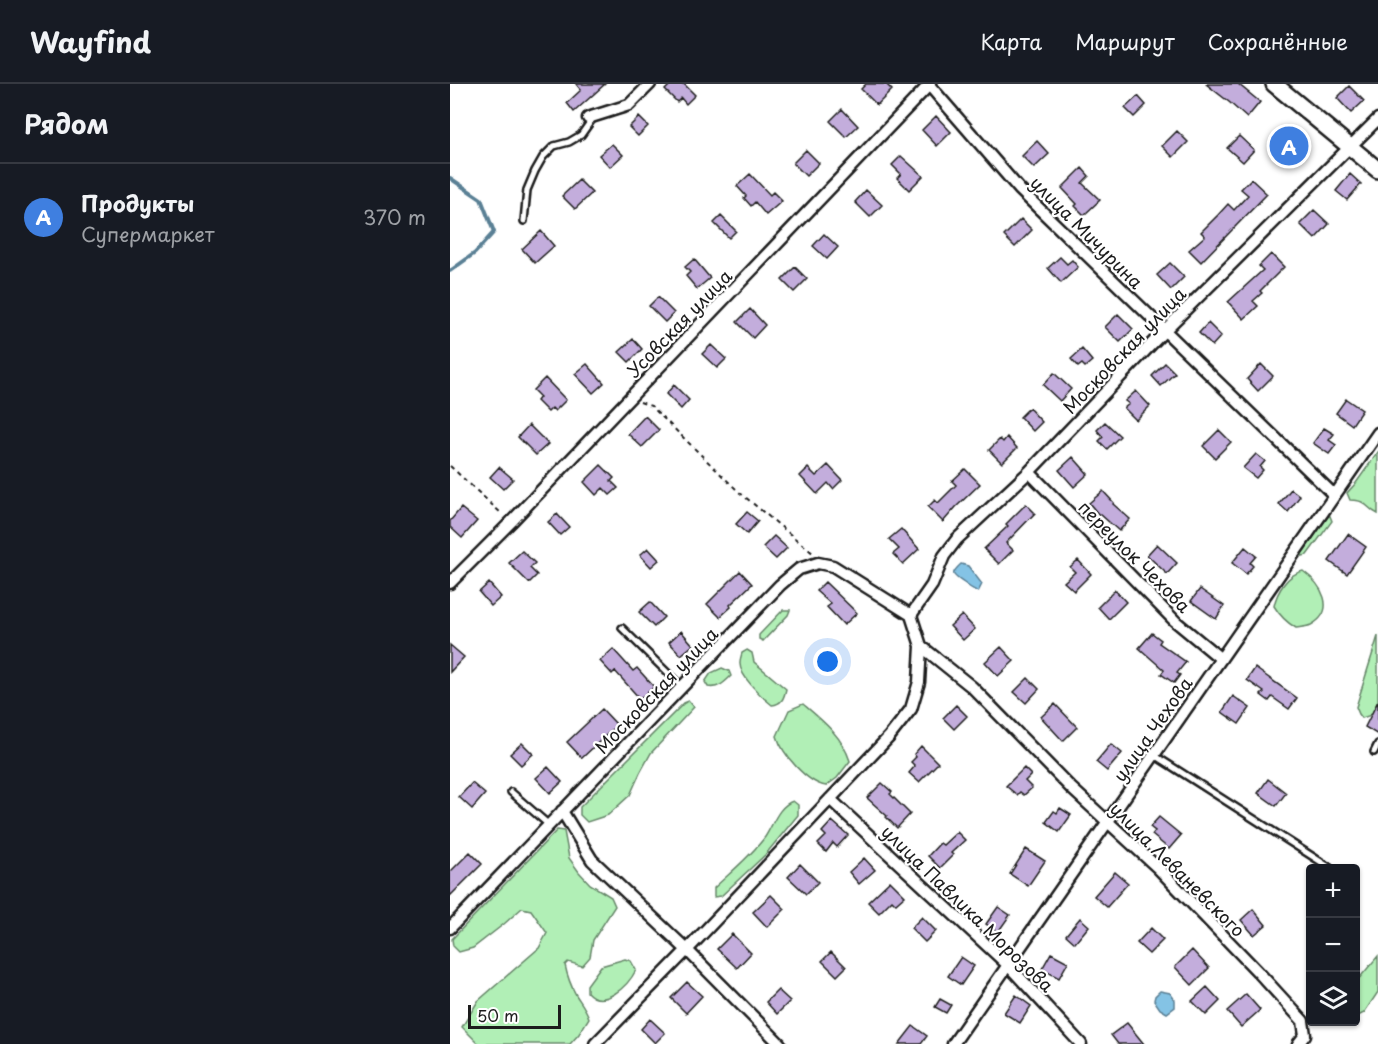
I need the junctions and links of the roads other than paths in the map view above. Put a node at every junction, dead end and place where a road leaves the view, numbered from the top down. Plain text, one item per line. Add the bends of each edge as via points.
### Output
1 (650, 84) edge
2 (1274, 84) edge
3 (930, 85) edge
4 (592, 117) joint
5 (1378, 119) edge
6 (1351, 147) junction
7 (1378, 170) edge
8 (524, 221) dead end
9 (1164, 331) junction
10 (1378, 433) edge
11 (1029, 472) junction
12 (1334, 495) junction
13 (450, 583) edge
14 (911, 615) junction
15 (622, 628) dead end
16 (921, 646) junction
17 (1221, 659) junction
18 (682, 687) junction
19 (1378, 744) edge
20 (1374, 752) dead end
21 (1154, 755) junction
22 (511, 792) dead end
23 (830, 799) junction
24 (562, 811) junction
25 (1108, 821) junction
26 (549, 825) junction
27 (1324, 864) edge
28 (450, 928) edge
29 (687, 950) junction
30 (1008, 965) junction
31 (595, 1044) edge
32 (780, 1044) edge
33 (953, 1044) edge
34 (1081, 1044) edge
35 (1298, 1044) edge

1 - 4 street via 629,105
2 - 6 street
3 - 9 street, улица Мичурина via 1020,190
3 - 13 street, Усовская улица
4 - 8 lane via 581,135 554,146 543,157 527,190
5 - 6 street, Московская улица
6 - 7 street
6 - 9 street, Московская улица
9 - 11 street, Московская улица
9 - 12 street, улица Мичурина
10 - 12 street, улица Чехова
11 - 14 street, Московская улица via 957,539
11 - 17 street, переулок Чехова via 1175,621
12 - 17 street, улица Чехова
14 - 16 street
14 - 18 street, Московская улица via 833,566 818,563 800,569 780,585
15 - 18 lane
16 - 23 street via 919,682 911,709 890,737
16 - 25 street, улица Леваневского via 972,687
17 - 21 street, улица Чехова
18 - 24 street, Московская улица
19 - 20 lane
21 - 25 street, улица Чехова
21 - 27 lane
22 - 26 lane
23 - 29 street
23 - 30 street, улица Павлика Морозова
24 - 26 street, Московская улица
24 - 29 street via 592,860
25 - 30 street, улица Чехова
25 - 35 street, улица Леваневского via 1166,876 1303,1022 1305,1035
26 - 28 street, Московская улица
29 - 31 street
29 - 32 street
30 - 33 street, улица Чехова
30 - 34 street, улица Павлика Морозова

